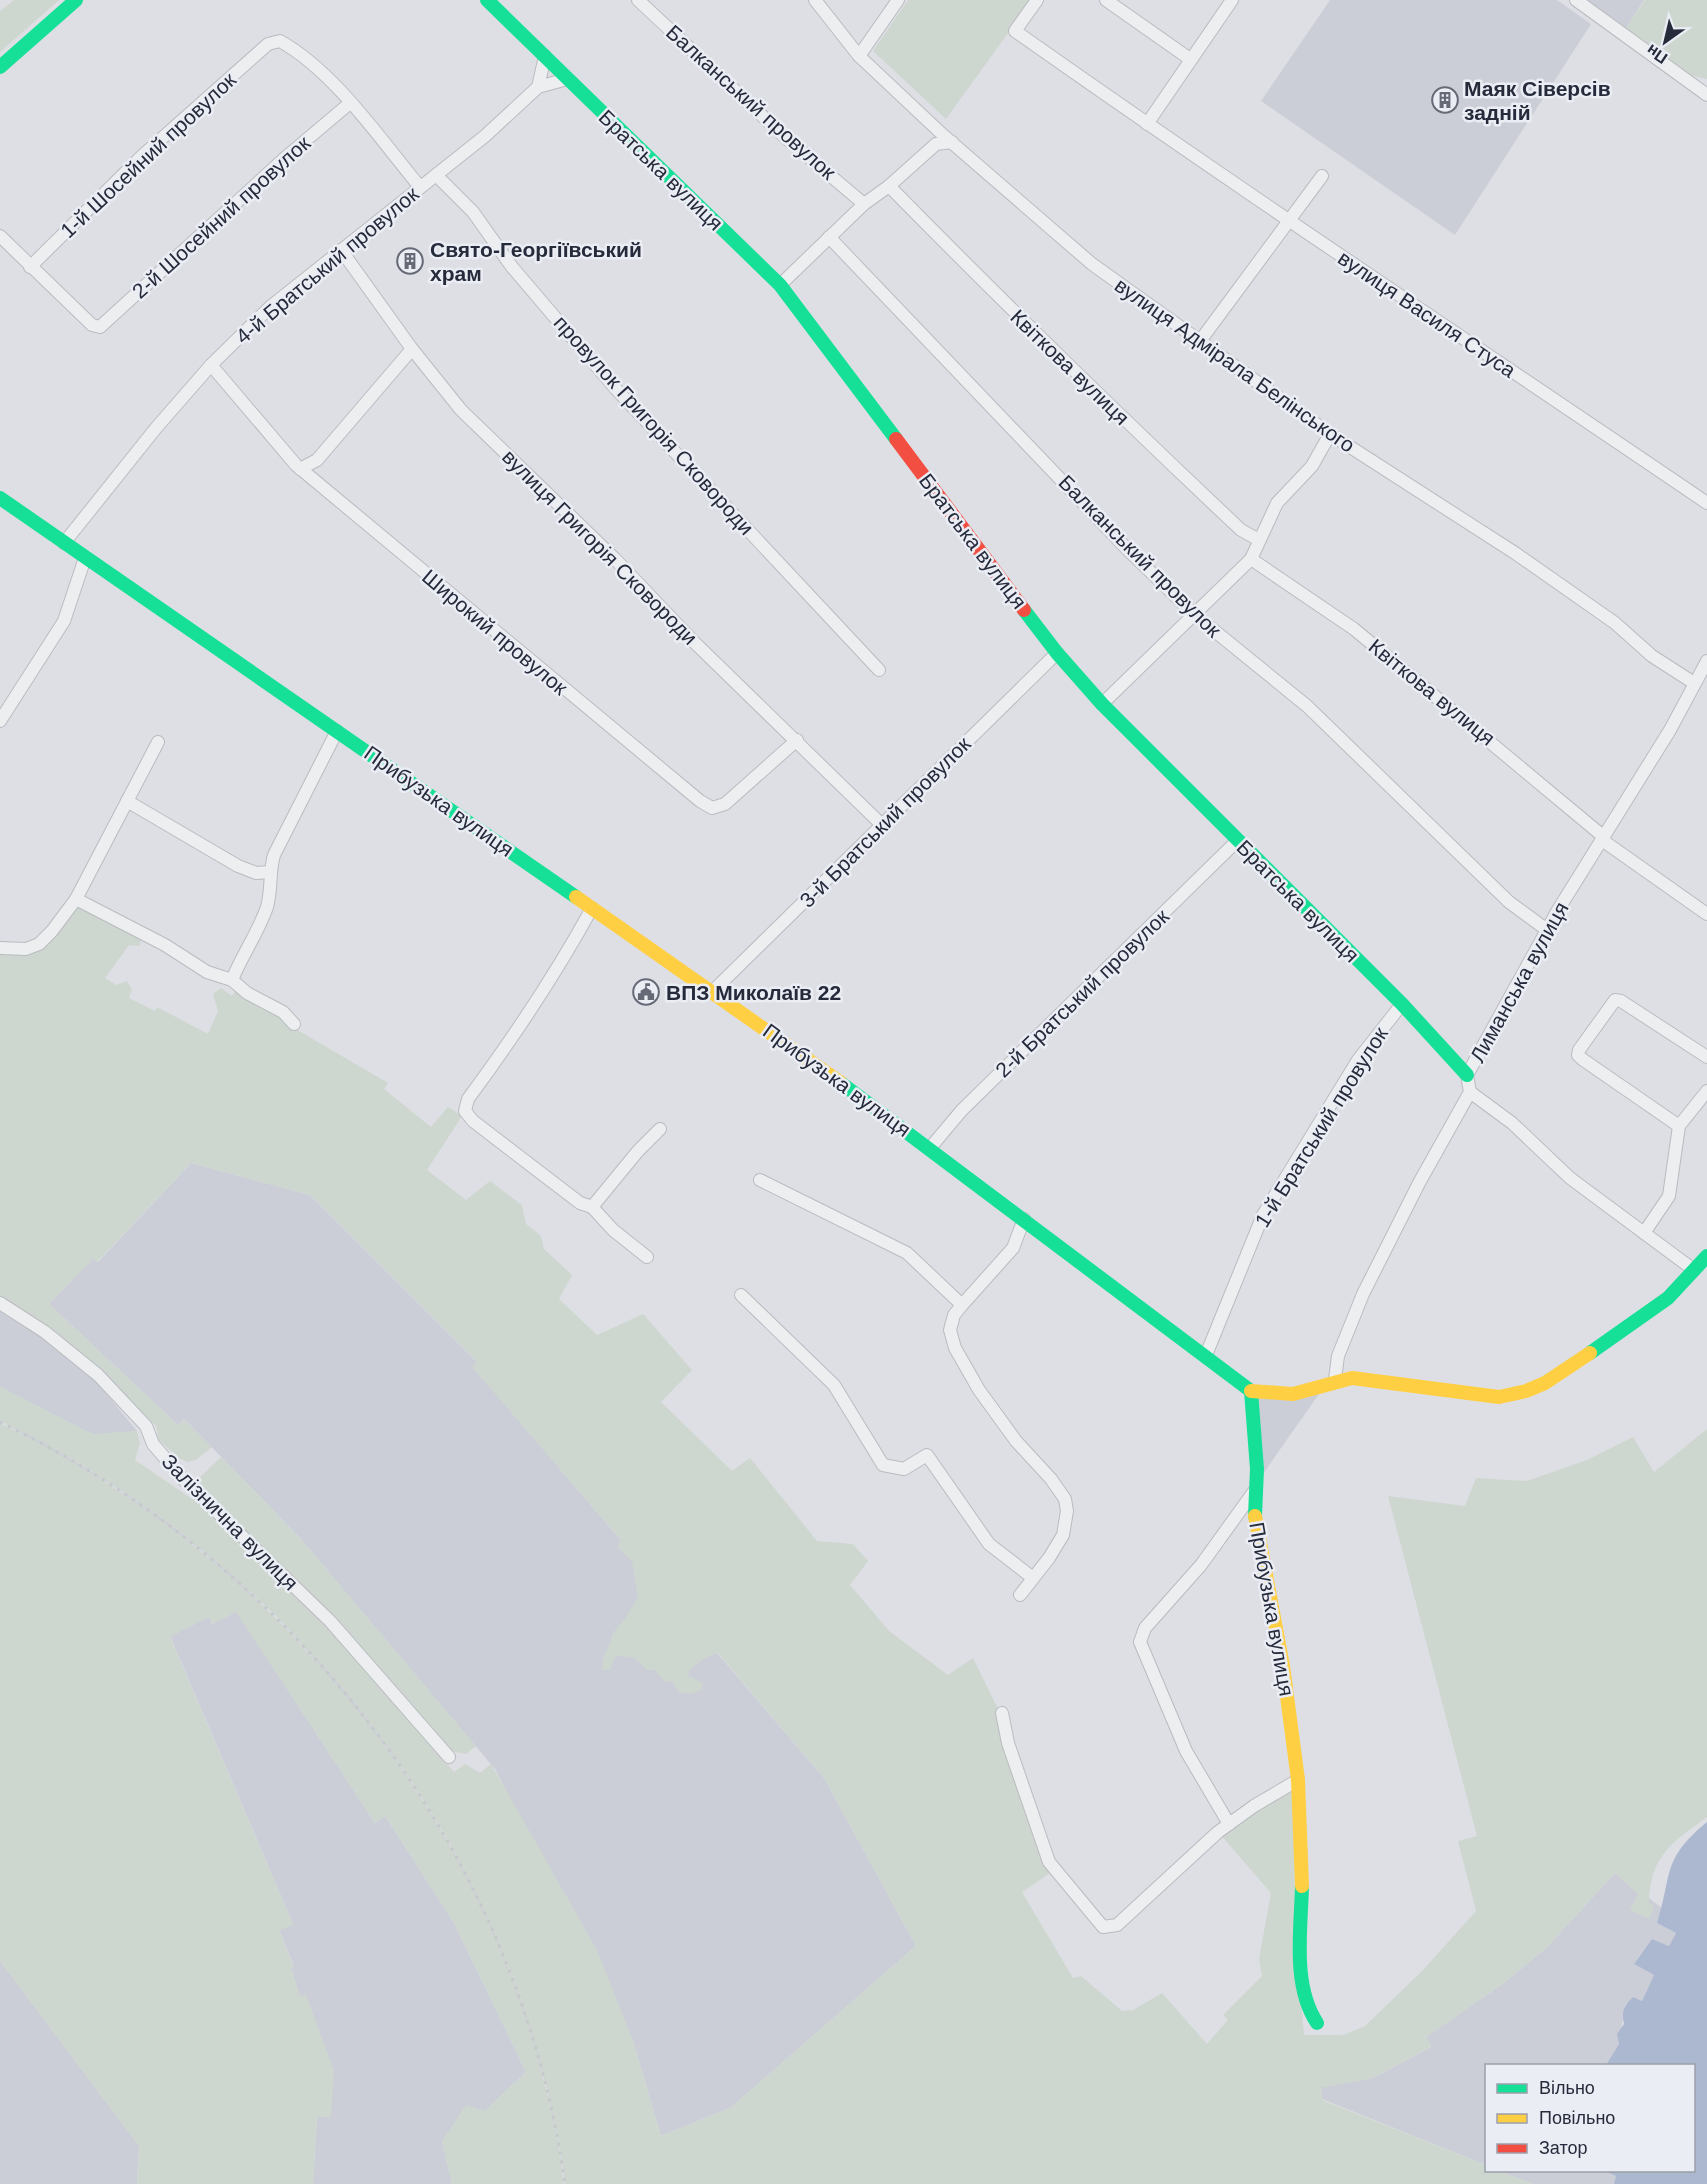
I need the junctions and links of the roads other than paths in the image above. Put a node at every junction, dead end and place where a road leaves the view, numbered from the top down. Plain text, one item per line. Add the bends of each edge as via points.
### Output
1 (76, 0) edge
2 (487, 0) edge
3 (638, 0) edge
4 (815, 0) edge
5 (898, 0) edge
6 (1036, 0) edge
7 (1106, 0) edge
8 (1232, 0) edge
9 (1576, 0) edge
10 (545, 56) junction
11 (859, 56) junction
12 (1190, 59) junction
13 (0, 67) edge
14 (567, 79) junction
15 (538, 87) junction
16 (1704, 88) edge
17 (351, 103) junction
18 (1147, 124) junction
19 (952, 142) junction
20 (436, 175) junction
21 (1322, 176) dead end
22 (888, 186) junction
23 (420, 187) junction
24 (864, 204) junction
25 (1287, 220) junction
26 (0, 236) edge
27 (829, 237) junction
28 (341, 250) junction
29 (30, 267) junction
30 (780, 285) junction
31 (1200, 341) junction
32 (412, 349) junction
33 (211, 365) junction
34 (1330, 434) junction
35 (300, 469) junction
36 (0, 498) edge
37 (1707, 503) edge
38 (1259, 540) junction
39 (64, 543) junction
40 (85, 558) junction
41 (1251, 559) junction
42 (1194, 615) junction
43 (1057, 653) junction
44 (1707, 662) edge
45 (879, 670) dead end
46 (1694, 683) junction
47 (1102, 704) junction
48 (0, 721) edge
49 (338, 731) junction
50 (797, 740) junction
51 (158, 742) dead end
52 (127, 801) junction
53 (882, 825) junction
54 (1603, 838) junction
55 (1237, 841) junction
56 (270, 872) junction
57 (76, 899) junction
58 (592, 908) junction
59 (1707, 914) edge
60 (1547, 930) junction
61 (0, 948) edge
62 (232, 980) junction
63 (713, 991) junction
64 (1402, 1004) junction
65 (294, 1024) dead end
66 (1707, 1057) edge
67 (1467, 1075) junction
68 (1707, 1091) edge
69 (1470, 1092) junction
70 (1679, 1126) junction
71 (660, 1130) dead end
72 (930, 1148) junction
73 (760, 1180) dead end
74 (592, 1207) junction
75 (1024, 1219) junction
76 (1644, 1233) junction
77 (1707, 1256) edge
78 (647, 1257) dead end
79 (1694, 1270) junction
80 (741, 1295) dead end
81 (0, 1303) edge
82 (962, 1305) junction
83 (1206, 1355) junction
84 (1335, 1380) junction
85 (1251, 1391) junction
86 (1255, 1490) junction
87 (1034, 1578) junction
88 (1020, 1595) dead end
89 (1002, 1713) dead end
90 (449, 1756) dead end
91 (1298, 1780) junction
92 (1229, 1824) junction
93 (1317, 2023) dead end

1 - 13 street
2 - 10 street, Братська вулиця
3 - 24 street, Балканський провулок via 787,139
4 - 11 street, вулиця Адмірала Белінського
5 - 11 street
6 - 18 street, вулиця Василя Стуса via 1015,31
7 - 12 street
8 - 12 street
9 - 16 street
10 - 14 street, Братська вулиця
10 - 15 street
11 - 19 street, вулиця Адмірала Белінського
12 - 18 street
14 - 15 street, 4-й Братський провулок
14 - 30 street, Братська вулиця
15 - 20 street, 4-й Братський провулок
17 - 23 street
17 - 29 street, 2-й Шосейний провулок via 100,327 92,325
17 - 29 street, 1-й Шосейний провулок via 293,48 280,41 268,44 142,156
18 - 25 street, вулиця Василя Стуса
19 - 22 street via 936,144
19 - 31 street, вулиця Адмірала Белінського via 1092,264
20 - 23 street, 4-й Братський провулок
20 - 45 street, провулок Григорія Сковороди via 473,212 512,267 616,389
21 - 25 street
22 - 24 street
22 - 38 street, Квіткова вулиця via 1112,409 1241,530
23 - 28 street, 4-й Братський провулок
24 - 27 street
25 - 31 street
25 - 37 street, вулиця Василя Стуса
26 - 29 street
27 - 30 street
27 - 42 street, Балканський провулок
28 - 32 street, вулиця Григорія Сковороди
28 - 33 street, 4-й Братський провулок via 270,307
30 - 43 street, Братська вулиця
31 - 34 street, вулиця Адмірала Белінського
32 - 35 street via 317,460
32 - 50 street, вулиця Григорія Сковороди via 474,423
33 - 35 street, Широкий провулок
33 - 39 street, 4-й Братський провулок
34 - 38 street via 1312,466 1277,503
34 - 46 street, вулиця Адмірала Белінського via 1515,553
35 - 50 street, Широкий провулок via 708,806 725,804
36 - 39 street, Прибузька вулиця
38 - 41 street
39 - 40 street, Прибузька вулиця
40 - 48 street via 64,621
40 - 49 street, Прибузька вулиця
41 - 42 street
41 - 54 street, Квіткова вулиця via 1354,629
42 - 47 street
42 - 60 street, Балканський провулок via 1307,706 1509,902
43 - 47 street, Братська вулиця
43 - 53 street, 3-й Братський провулок
44 - 46 street, Лиманська вулиця
46 - 54 street, Лиманська вулиця via 1670,730
47 - 55 street, Братська вулиця
49 - 56 street via 278,848
49 - 58 street, Прибузька вулиця
50 - 53 street, вулиця Григорія Сковороди
51 - 52 street
52 - 56 street via 238,866 256,873
52 - 57 street
53 - 63 street, 3-й Братський провулок
54 - 59 street, Квіткова вулиця
54 - 60 street, Лиманська вулиця
55 - 64 street, Братська вулиця
55 - 72 street, 2-й Братський провулок via 962,1110
56 - 62 street via 267,905
57 - 61 street via 39,944 26,949
57 - 62 street via 157,941 202,970
58 - 63 street, Прибузька вулиця
58 - 74 street via 520,1026 468,1099 465,1111 580,1203
60 - 67 street, Лиманська вулиця
62 - 65 street via 283,1011
63 - 72 street, Прибузька вулиця
64 - 67 street, Братська вулиця
64 - 83 street, 1-й Братський провулок via 1364,1050 1263,1215
66 - 70 street via 1615,1000 1579,1050 1582,1059
67 - 69 street, Лиманська вулиця
68 - 70 street
69 - 76 street via 1512,1123 1570,1178
69 - 84 street, Лиманська вулиця via 1363,1294 1338,1356
70 - 76 street via 1669,1196
71 - 74 street
72 - 75 street, Прибузька вулиця
73 - 82 street via 907,1253
74 - 78 street
75 - 82 street via 1008,1255
75 - 83 street, Прибузька вулиця
76 - 79 street
77 - 79 street
79 - 84 street via 1668,1298 1635,1324 1545,1383 1520,1393 1483,1396 1374,1381
80 - 87 street via 834,1385 884,1465 904,1468 927,1455 989,1544
81 - 90 street, Залізнична вулиця via 45,1332 98,1375 146,1426 153,1444 183,1479 330,1621
82 - 87 street via 950,1330 955,1348 1016,1441 1065,1499 1063,1534
83 - 85 street, Прибузька вулиця
84 - 85 street via 1284,1395
85 - 86 street, Прибузька вулиця
86 - 91 street, Прибузька вулиця via 1258,1545 1283,1666
86 - 92 street via 1201,1565 1145,1628 1140,1642 1186,1751
87 - 88 street
89 - 92 street via 1008,1743 1049,1862 1103,1927 1117,1925
91 - 92 street
91 - 93 street, Прибузька вулиця via 1302,1852 1299,1950 1308,2009

